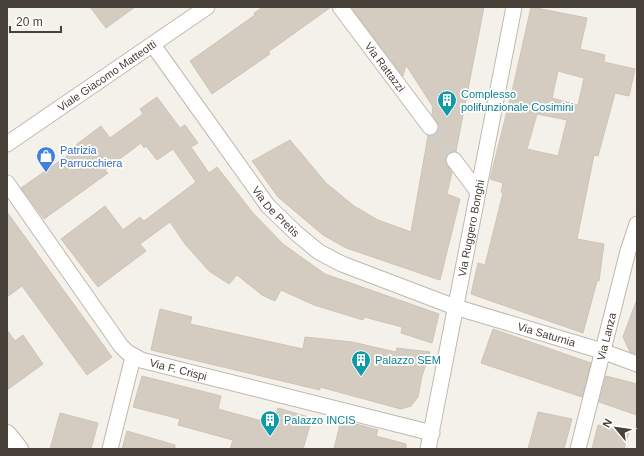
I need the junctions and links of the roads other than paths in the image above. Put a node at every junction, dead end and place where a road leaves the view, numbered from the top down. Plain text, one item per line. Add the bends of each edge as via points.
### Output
1 (207, 7) edge
2 (340, 7) edge
3 (514, 7) edge
4 (153, 45) junction
5 (430, 127) tunnel mouth
6 (7, 144) edge
7 (454, 160) tunnel mouth
8 (7, 183) edge
9 (478, 192) junction
10 (637, 224) edge
11 (455, 307) junction
12 (602, 351) junction
13 (133, 357) junction
14 (637, 364) edge
15 (432, 433) junction
16 (7, 434) edge
17 (19, 449) edge
18 (110, 449) edge
19 (428, 449) edge
20 (578, 449) edge

1 - 4 street, Viale Giacomo Matteotti
2 - 5 street, Via Rattazzi
3 - 9 street, Via Ruggero Bonghi
4 - 6 street, Viale Giacomo Matteotti
4 - 11 street, Via De Pretis via 268,206 296,233 319,252 342,264
7 - 9 street
8 - 13 street, Via F. Crispi via 121,346
9 - 11 street, Via Ruggero Bonghi
10 - 12 street, Via Lanza
11 - 12 street, Via Saturnia
11 - 15 street, Via Ruggero Bonghi
12 - 14 street, Via Saturnia
12 - 20 street, Via Lanza
13 - 15 street, Via F. Crispi
13 - 18 street
15 - 19 street, Via Ruggero Bonghi
16 - 17 street

